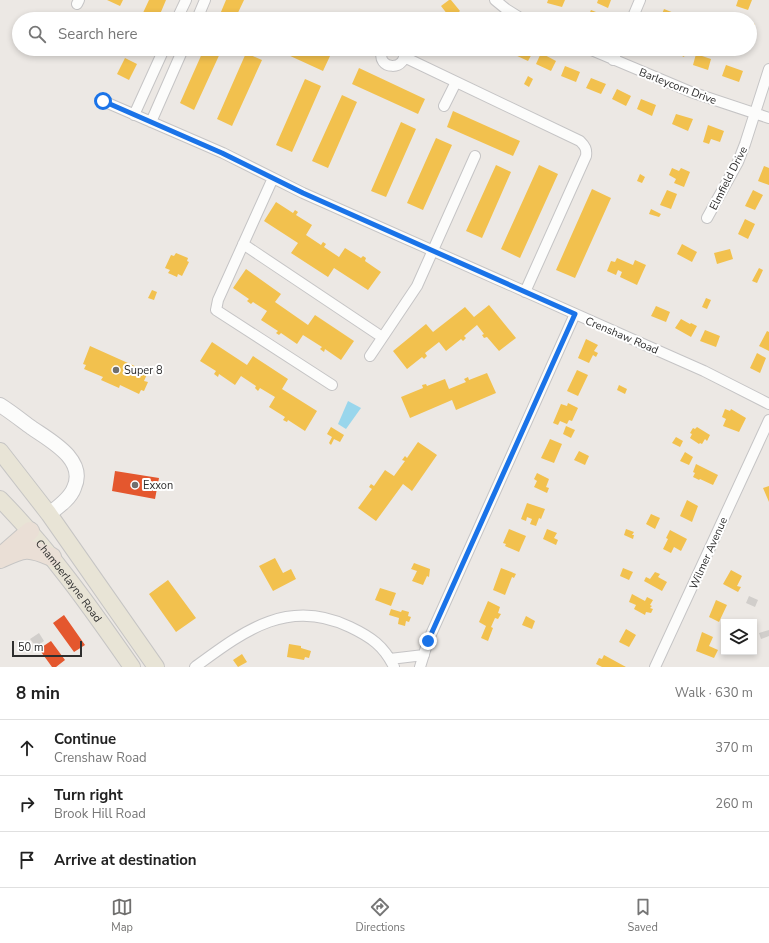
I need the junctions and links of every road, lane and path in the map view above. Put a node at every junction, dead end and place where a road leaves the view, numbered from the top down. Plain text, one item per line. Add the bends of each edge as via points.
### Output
1 (186, 0) edge
2 (205, 0) edge
3 (495, 0) edge
4 (640, 0) edge
5 (180, 12) edge
6 (200, 12) edge
7 (511, 12) edge
8 (635, 12) edge
9 (161, 56) edge
10 (180, 56) edge
11 (381, 56) edge
12 (402, 56) edge
13 (408, 56) edge
14 (604, 56) edge
15 (615, 56) edge
16 (613, 60) junction
17 (769, 69) edge
18 (456, 82) junction
19 (103, 101) dead end
20 (444, 106) dead end
21 (755, 113) junction
22 (134, 115) junction
23 (769, 118) edge
24 (151, 122) junction
25 (475, 156) dead end
26 (273, 178) junction
27 (707, 218) dead end
28 (243, 244) junction
29 (434, 251) junction
30 (525, 292) junction
31 (575, 314) junction
32 (382, 337) junction
33 (370, 356) dead end
34 (332, 385) dead end
35 (769, 404) edge
36 (0, 405) edge
37 (769, 420) edge
38 (765, 438) edge
39 (0, 451) edge
40 (0, 499) edge
41 (49, 514) junction
42 (30, 531) junction
43 (52, 557) junction
44 (0, 558) edge
45 (424, 655) junction
46 (392, 663) edge
47 (132, 667) edge
48 (156, 667) edge
49 (195, 667) edge
50 (420, 667) edge
51 (655, 667) edge

1 - 5 street
2 - 6 street
3 - 7 street
4 - 8 street
9 - 22 street
10 - 24 street
11 - 12 street via 382,60 390,66 399,65
13 - 18 street
14 - 16 street, Barleycorn Drive
15 - 16 street
16 - 21 street, Barleycorn Drive via 691,92
17 - 21 street, Elmfield Drive
18 - 20 street
18 - 30 street via 580,141 587,150
19 - 22 street, Crenshaw Road
21 - 23 street, Barleycorn Drive
21 - 27 street, Elmfield Drive via 738,162
22 - 24 street, Crenshaw Road
24 - 26 street, Crenshaw Road
25 - 29 street
26 - 28 street
26 - 29 street, Crenshaw Road
28 - 32 street
28 - 34 street via 216,310
29 - 30 street, Crenshaw Road
29 - 32 street via 417,286
30 - 31 street, Crenshaw Road
31 - 35 street, Crenshaw Road via 704,371
31 - 45 street via 428,641
32 - 33 street
36 - 41 street via 57,445 73,463 77,475 74,488 65,501
37 - 38 street, Wilmer Avenue
38 - 51 street, Wilmer Avenue
39 - 41 main road, Chamberlayne Road
40 - 42 main road, Chamberlayne Road
41 - 42 main road
41 - 48 main road, Chamberlayne Road
42 - 43 main road, Chamberlayne Road
42 - 44 highway
43 - 44 highway via 26,549
43 - 47 main road, Chamberlayne Road
45 - 46 street
45 - 50 street
46 - 49 street via 383,649 369,636 333,620 306,615 280,618 261,624 238,636

